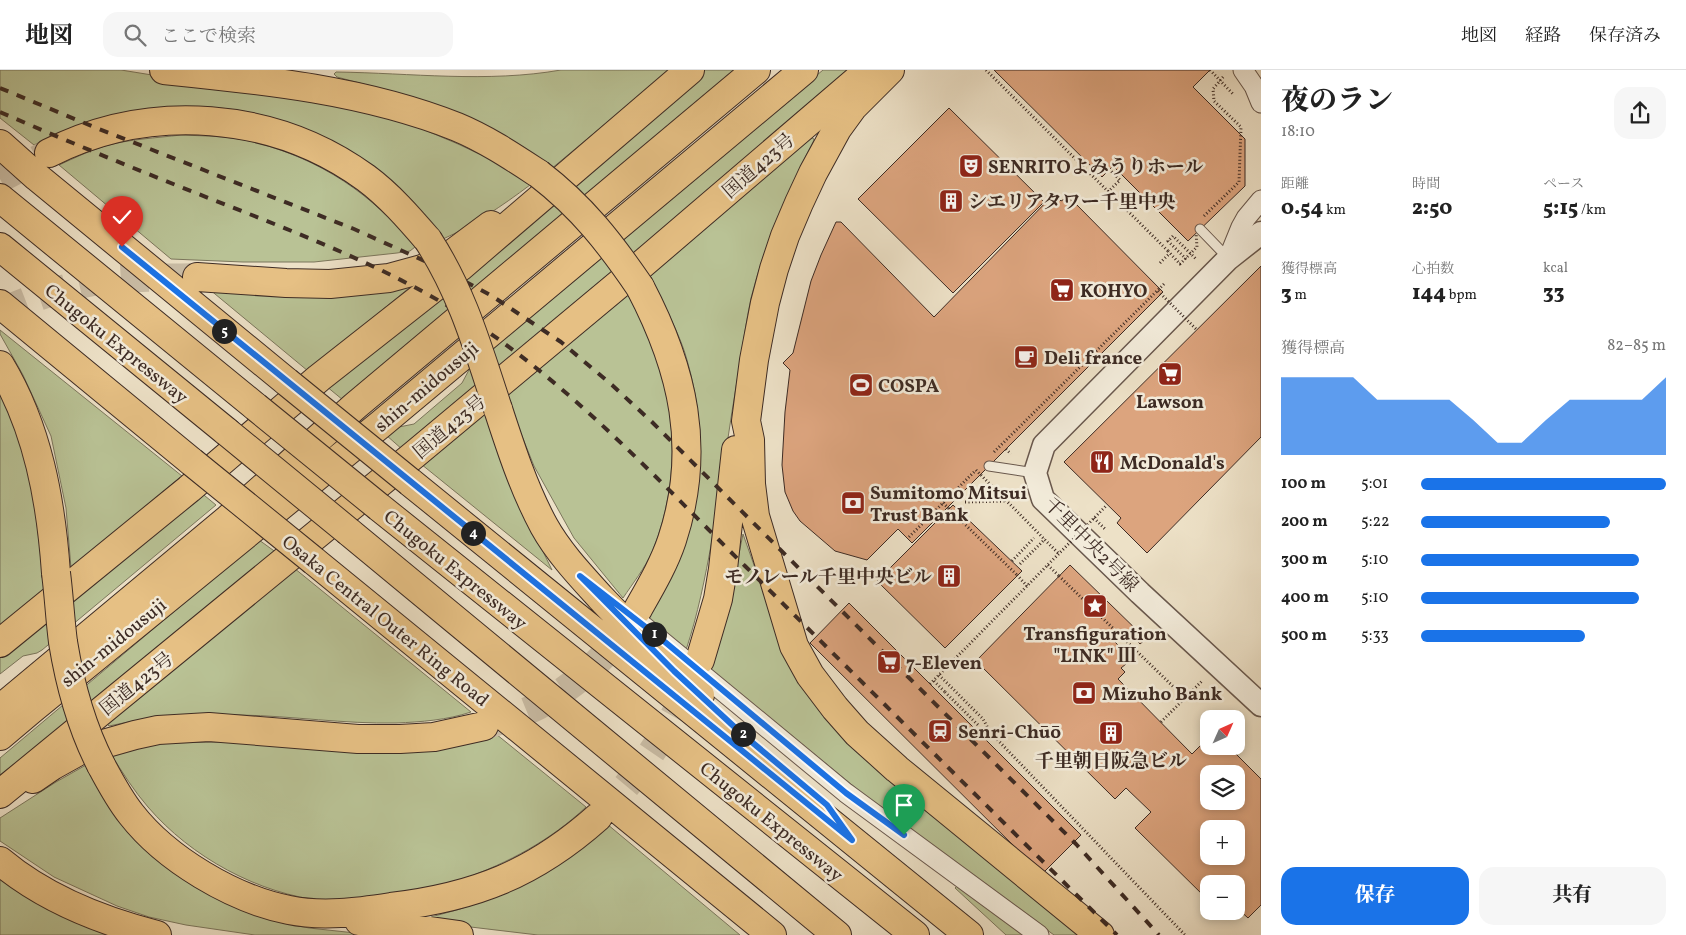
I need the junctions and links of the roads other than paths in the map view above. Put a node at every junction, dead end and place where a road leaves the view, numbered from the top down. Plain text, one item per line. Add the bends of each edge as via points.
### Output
1 (164, 70) edge
2 (690, 70) edge
3 (756, 70) edge
4 (804, 70) edge
5 (869, 70) edge
6 (890, 70) edge
7 (1243, 70) edge
8 (1256, 70) edge
9 (1261, 76) edge
10 (1261, 104) edge
11 (0, 144) edge
12 (49, 153) tunnel mouth
13 (575, 168) junction
14 (0, 198) edge
15 (1261, 200) edge
16 (1197, 229) road end
17 (1258, 233) edge
18 (0, 247) edge
19 (1228, 259) junction
20 (198, 277) tunnel mouth
21 (0, 304) edge
22 (0, 365) edge
23 (746, 421) junction
24 (989, 466) dead end
25 (1035, 473) junction
26 (580, 576) junction
27 (638, 609) tunnel mouth
28 (0, 643) edge
29 (700, 660) tunnel mouth
30 (1261, 706) edge
31 (0, 709) edge
32 (484, 726) tunnel mouth
33 (0, 736) edge
34 (0, 794) edge
35 (0, 802) edge
36 (598, 816) tunnel mouth
37 (852, 840) junction
38 (0, 861) edge
39 (290, 910) junction
40 (157, 935) edge
41 (459, 935) edge
42 (772, 935) edge
43 (838, 935) edge
44 (915, 935) edge
45 (969, 935) edge
46 (1039, 935) edge
47 (1100, 935) edge

1 - 27 main road, bridge via 334,92 395,106 458,128 510,154 539,174 613,247 640,286 656,317 676,370 686,420 687,460 680,509 663,563
2 - 13 main road
3 - 31 main road, shin-midousuji
4 - 33 main road, shin-midousuji via 381,424
5 - 34 main road, 国道423号 via 415,454
6 - 23 main road via 853,107 837,129 785,236 765,302
7 - 10 street
8 - 9 street
11 - 37 main road, bridge via 286,382
12 - 26 main road, bridge via 77,140 138,124 187,120 232,123 297,141 367,179 428,240 448,273 465,310 515,461 545,527
13 - 20 main road via 531,194 448,257 408,274 330,284
13 - 28 main road via 460,267 319,378
14 - 44 main road, Chugoku Expressway, bridge via 379,508
15 - 19 street via 1246,218
16 - 19 lane
17 - 19 street
18 - 43 main road, Chugoku Expressway, bridge
19 - 25 street via 1044,446
21 - 42 main road, Osaka Central Outer Ring Road, bridge
22 - 39 main road, bridge via 22,406 33,438 46,497 63,642 73,693 101,766 132,815 186,864 238,893
23 - 29 main road via 737,439 718,599
23 - 47 main road via 755,516 794,646 810,675 840,714 876,750
24 - 25 lane
25 - 30 street, 千里中央2号線 via 1043,498
26 - 37 main road via 674,671 827,805
26 - 46 street via 665,642 846,793
32 - 35 main road via 434,737 400,739 358,739 209,727 158,730 79,751
36 - 39 main road via 570,841 540,860 476,890 421,903 365,911
37 - 45 main road
38 - 40 main road via 26,880 73,906
39 - 41 main road via 320,917

